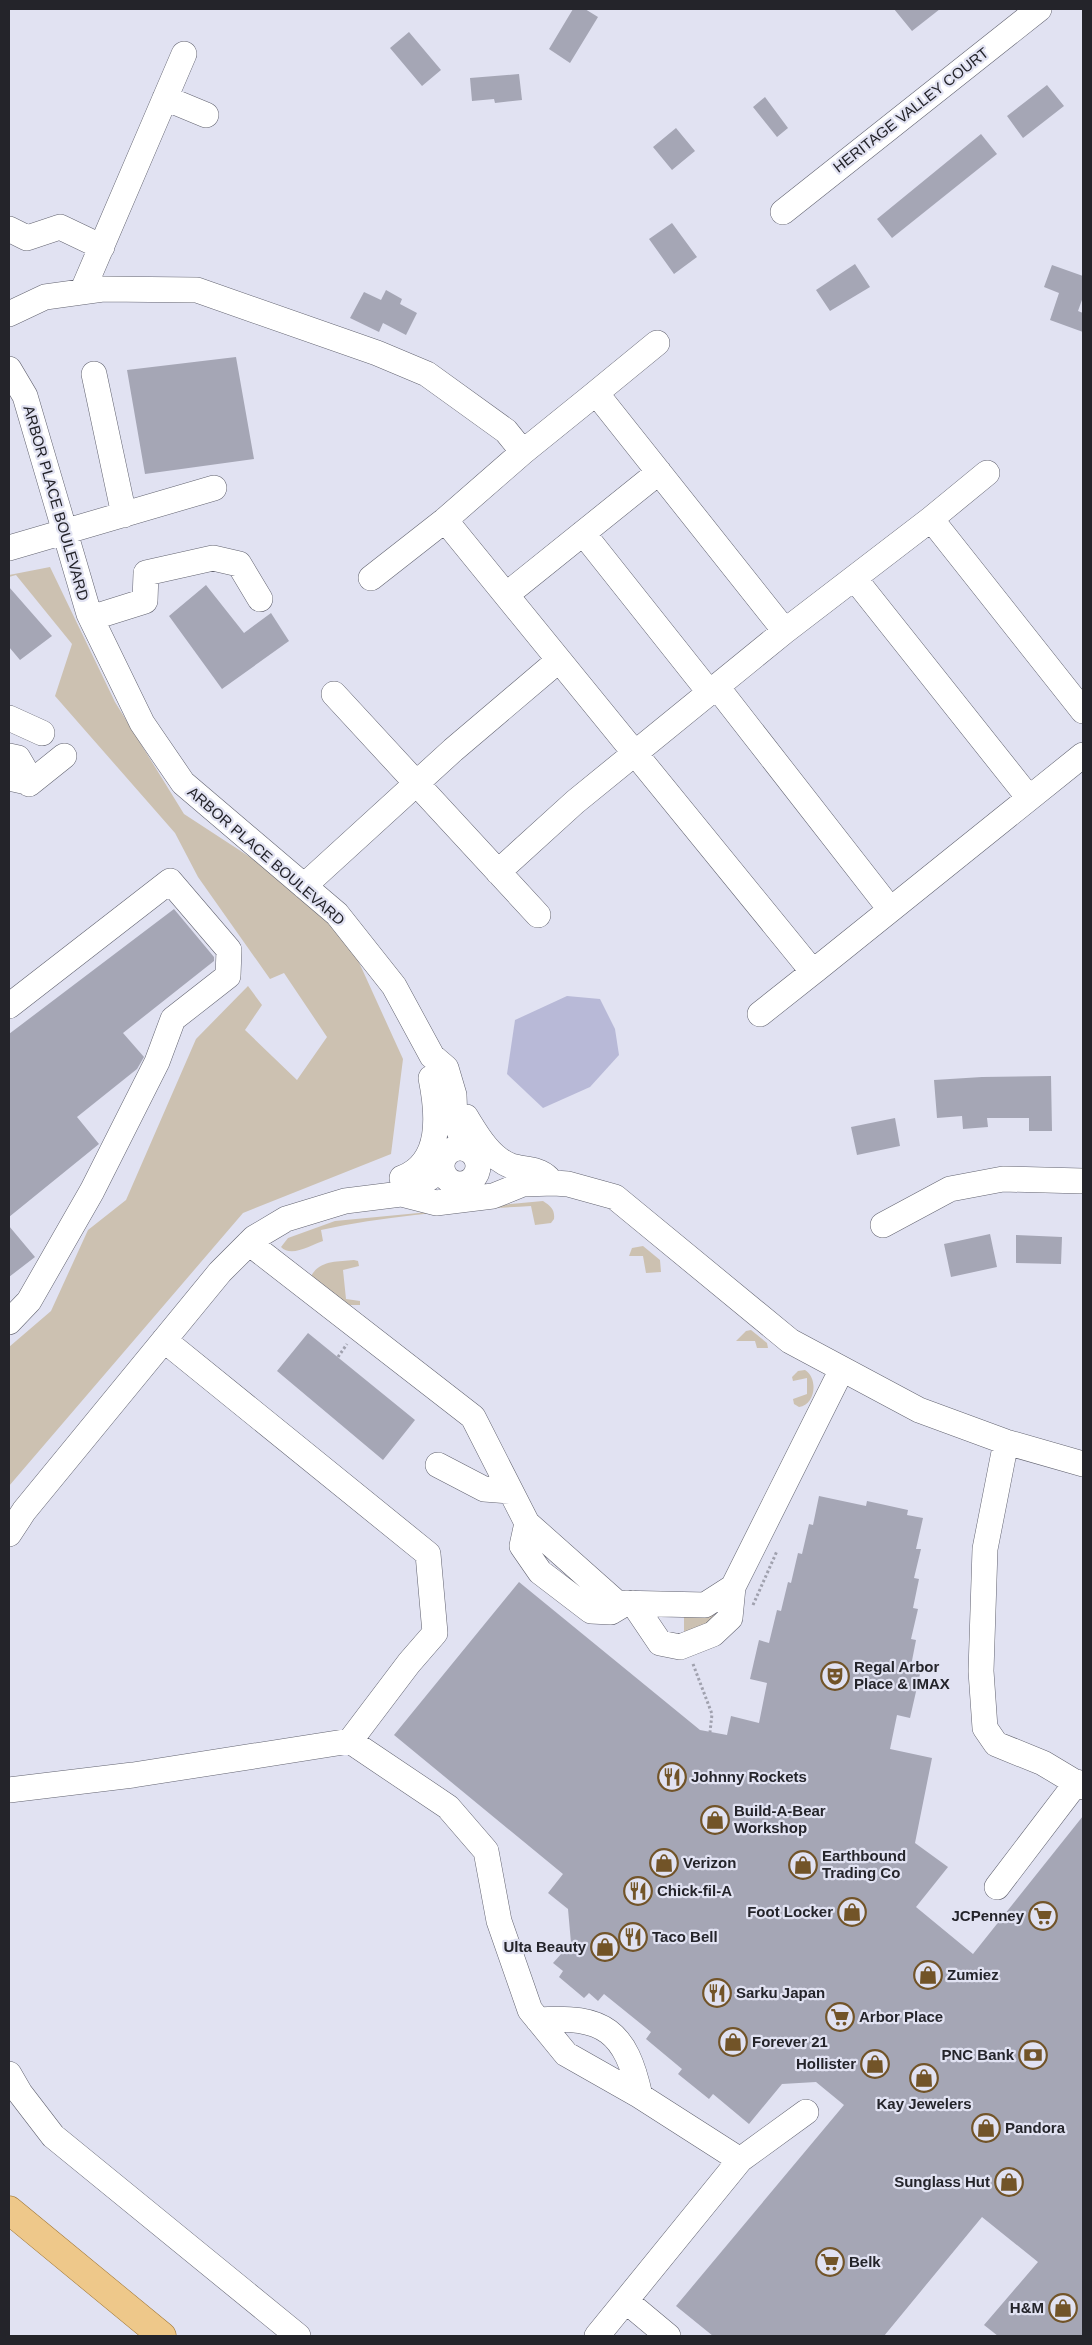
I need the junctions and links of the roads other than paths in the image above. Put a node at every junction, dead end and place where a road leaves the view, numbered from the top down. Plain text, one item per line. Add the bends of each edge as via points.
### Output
1 (1039, 9) edge
2 (184, 54) dead end
3 (165, 98) junction
4 (206, 115) dead end
5 (783, 212) dead end
6 (9, 229) edge
7 (102, 246) junction
8 (82, 292) junction
9 (9, 314) edge
10 (657, 342) dead end
11 (9, 369) edge
12 (94, 374) dead end
13 (596, 393) junction
14 (523, 452) junction
15 (659, 472) junction
16 (987, 473) dead end
17 (214, 488) dead end
18 (124, 515) junction
19 (931, 519) junction
20 (445, 520) junction
21 (65, 533) junction
22 (583, 533) junction
23 (9, 548) edge
24 (370, 578) dead end
25 (855, 579) junction
26 (506, 596) junction
27 (260, 599) dead end
28 (91, 618) junction
29 (785, 631) junction
30 (558, 660) junction
31 (713, 690) junction
32 (334, 694) dead end
33 (1083, 712) edge
34 (9, 718) edge
35 (42, 733) dead end
36 (635, 753) junction
37 (1083, 755) edge
38 (9, 756) edge
39 (64, 756) dead end
40 (19, 781) edge
41 (416, 784) junction
42 (1029, 798) junction
43 (498, 872) junction
44 (304, 886) junction
45 (890, 909) junction
46 (538, 914) dead end
47 (812, 972) junction
48 (9, 1006) edge
49 (760, 1014) dead end
50 (432, 1067) junction
51 (454, 1095) junction
52 (460, 1166) junction
53 (1083, 1181) edge
54 (554, 1183) junction
55 (523, 1184) junction
56 (401, 1194) junction
57 (493, 1196) junction
58 (367, 1199) junction
59 (436, 1203) junction
60 (883, 1225) dead end
61 (249, 1243) junction
62 (9, 1322) edge
63 (164, 1340) junction
64 (842, 1369) junction
65 (1006, 1442) junction
66 (1083, 1464) edge
67 (438, 1465) dead end
68 (510, 1491) junction
69 (9, 1534) edge
70 (733, 1588) junction
71 (630, 1603) junction
72 (350, 1741) junction
73 (1080, 1785) edge
74 (9, 1790) edge
75 (997, 1887) dead end
76 (538, 2020) junction
77 (9, 2074) edge
78 (640, 2096) junction
79 (806, 2112) dead end
80 (740, 2160) junction
81 (9, 2210) edge
82 (626, 2301) junction
83 (162, 2336) edge
84 (298, 2336) edge
85 (597, 2336) edge
86 (668, 2336) edge

1 - 5 street, HERITAGE VALLEY COURT
2 - 3 street
3 - 4 street
3 - 7 street
6 - 7 street via 27,238 60,227
7 - 8 street
8 - 9 street via 45,297
8 - 14 street via 103,289 197,290 377,353 426,374 506,431
10 - 13 street
11 - 21 street, ARBOR PLACE BOULEVARD via 25,396
12 - 18 street
13 - 14 street
13 - 15 street
14 - 20 street
15 - 22 street
15 - 29 street
16 - 19 street
17 - 18 street
18 - 21 street
19 - 25 street
19 - 33 street
20 - 24 street
20 - 26 street
21 - 23 street
21 - 28 street, ARBOR PLACE BOULEVARD
22 - 26 street
22 - 31 street
25 - 29 street
25 - 42 street
26 - 30 street
27 - 28 street via 239,564 213,558 146,573 145,601
28 - 44 street, ARBOR PLACE BOULEVARD via 142,723 183,784
29 - 31 street
30 - 36 street
30 - 41 street
31 - 36 street
31 - 45 street
32 - 41 street
34 - 35 street
36 - 43 street
36 - 47 street
37 - 42 street
38 - 40 street via 18,758 25,770 27,782
39 - 40 street
41 - 43 street
41 - 44 street
42 - 45 street
43 - 46 street
44 - 50 street, ARBOR PLACE BOULEVARD via 337,914 394,986
45 - 47 street
47 - 49 street
48 - 62 street via 170,881 229,950 228,976 173,1019 157,1062 92,1191 29,1301
50 - 51 street, ARBOR PLACE BOULEVARD via 446,1068
50 - 52 street, ARBOR PLACE BOULEVARD
50 - 58 street via 437,1106 436,1132 430,1154 413,1174 374,1186
51 - 52 street, ARBOR PLACE BOULEVARD
51 - 54 street via 483,1145 509,1165 542,1172
52 - 55 street
52 - 56 street
52 - 57 street
52 - 59 street
53 - 60 street via 1003,1179 950,1189
54 - 55 street
54 - 64 street via 615,1197 790,1341
55 - 57 street
56 - 58 street
56 - 59 street
57 - 59 street
58 - 61 street via 345,1201 286,1219
61 - 63 street via 220,1272
61 - 68 street via 473,1417
63 - 69 street
63 - 72 street via 428,1554 435,1633
64 - 65 street via 919,1410
64 - 70 street
65 - 66 street
65 - 73 street via 985,1549 980,1671 985,1728 996,1744
67 - 68 street via 484,1489
68 - 71 street via 527,1524 522,1546 540,1572 591,1610 611,1612
70 - 71 street via 706,1605
70 - 71 street via 730,1618 713,1634 680,1648 660,1643
72 - 74 street via 133,1775
72 - 76 street via 448,1808 486,1851 499,1921 530,2010
73 - 75 street
76 - 78 street via 566,2054
76 - 78 street via 584,2020 616,2038 634,2067
77 - 84 street via 53,2136
78 - 80 street
79 - 80 street
80 - 82 street
81 - 83 main road
82 - 85 street
82 - 86 street

